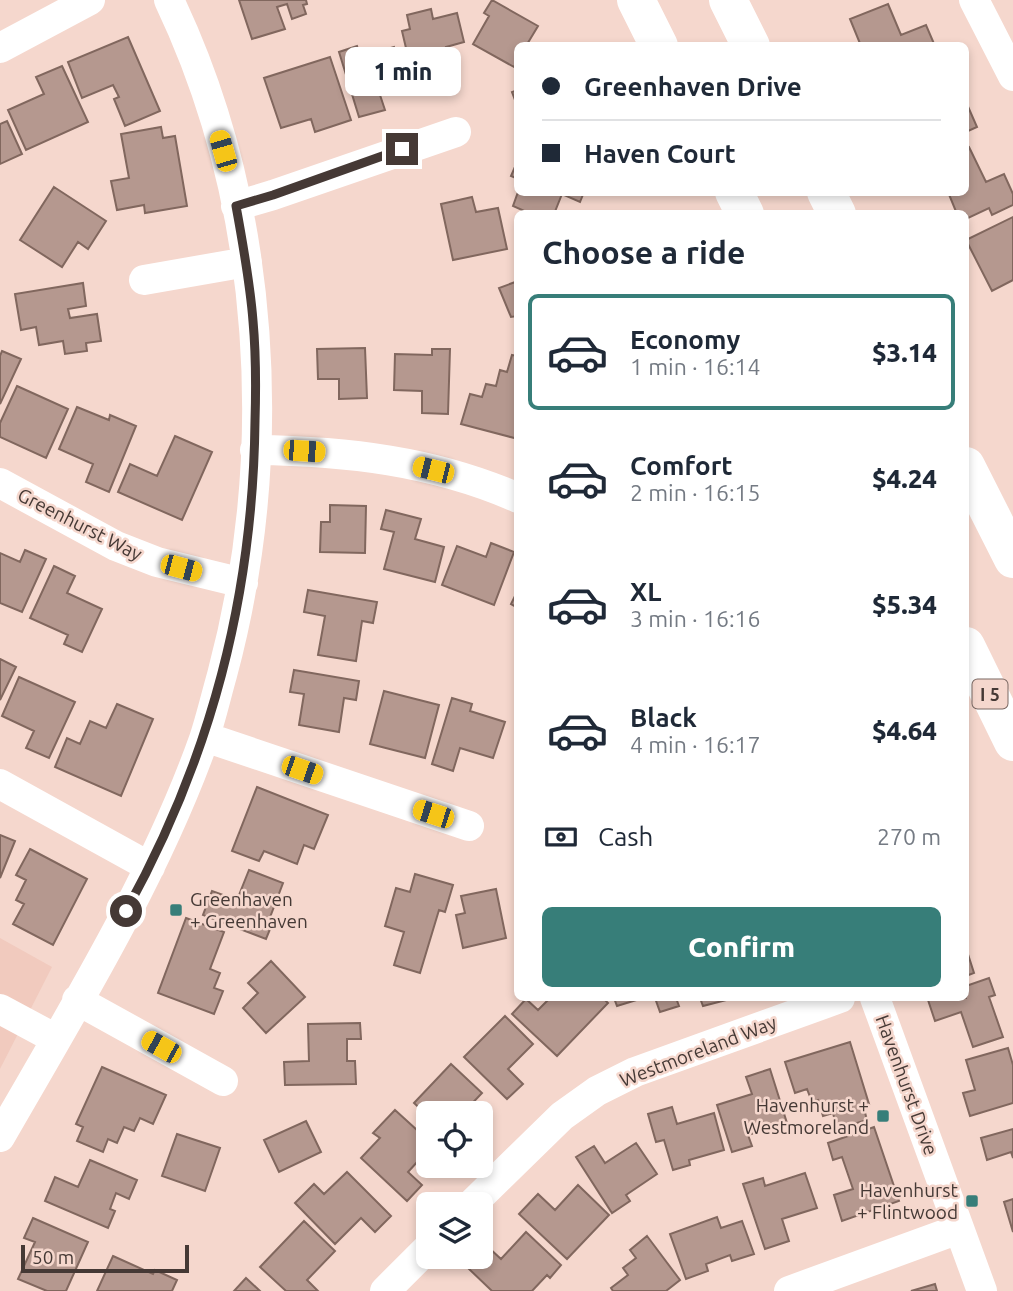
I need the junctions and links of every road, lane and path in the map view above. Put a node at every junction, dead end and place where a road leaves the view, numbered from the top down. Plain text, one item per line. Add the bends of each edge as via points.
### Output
1 (89, 0) edge
2 (169, 0) edge
3 (636, 0) edge
4 (728, 0) edge
5 (974, 0) edge
6 (657, 42) edge
7 (749, 42) edge
8 (0, 48) edge
9 (1010, 61) edge
10 (456, 132) dead end
11 (236, 206) junction
12 (247, 262) junction
13 (144, 280) dead end
14 (255, 450) junction
15 (969, 472) edge
16 (0, 483) edge
17 (514, 497) edge
18 (1013, 559) edge
19 (243, 583) junction
20 (969, 652) edge
21 (205, 737) junction
22 (1013, 742) edge
23 (0, 785) edge
24 (469, 826) dead end
25 (150, 867) junction
26 (77, 1000) junction
27 (832, 1001) edge
28 (876, 1001) edge
29 (0, 1009) edge
30 (57, 1039) junction
31 (223, 1081) dead end
32 (0, 1137) edge
33 (484, 1192) edge
34 (959, 1229) junction
35 (416, 1260) edge
36 (385, 1291) edge
37 (789, 1291) edge
38 (982, 1291) edge

1 - 8 street
2 - 11 street via 211,107
3 - 6 highway
4 - 7 highway
5 - 9 street
10 - 11 street
11 - 12 street
12 - 13 street
12 - 14 street via 254,335
14 - 17 street via 390,459 455,475
14 - 19 street
15 - 18 highway
16 - 19 street, Greenhurst Way via 116,546 157,562
19 - 21 street
20 - 22 highway, I 5
21 - 24 street
21 - 25 street
23 - 25 street
25 - 26 street
26 - 30 street
26 - 31 street
27 - 33 street, Westmoreland Way via 635,1072 597,1091 554,1123
28 - 34 street, Havenhurst Drive
29 - 30 street
30 - 32 street
34 - 37 street
34 - 38 street, Havenhurst Drive
35 - 36 street

